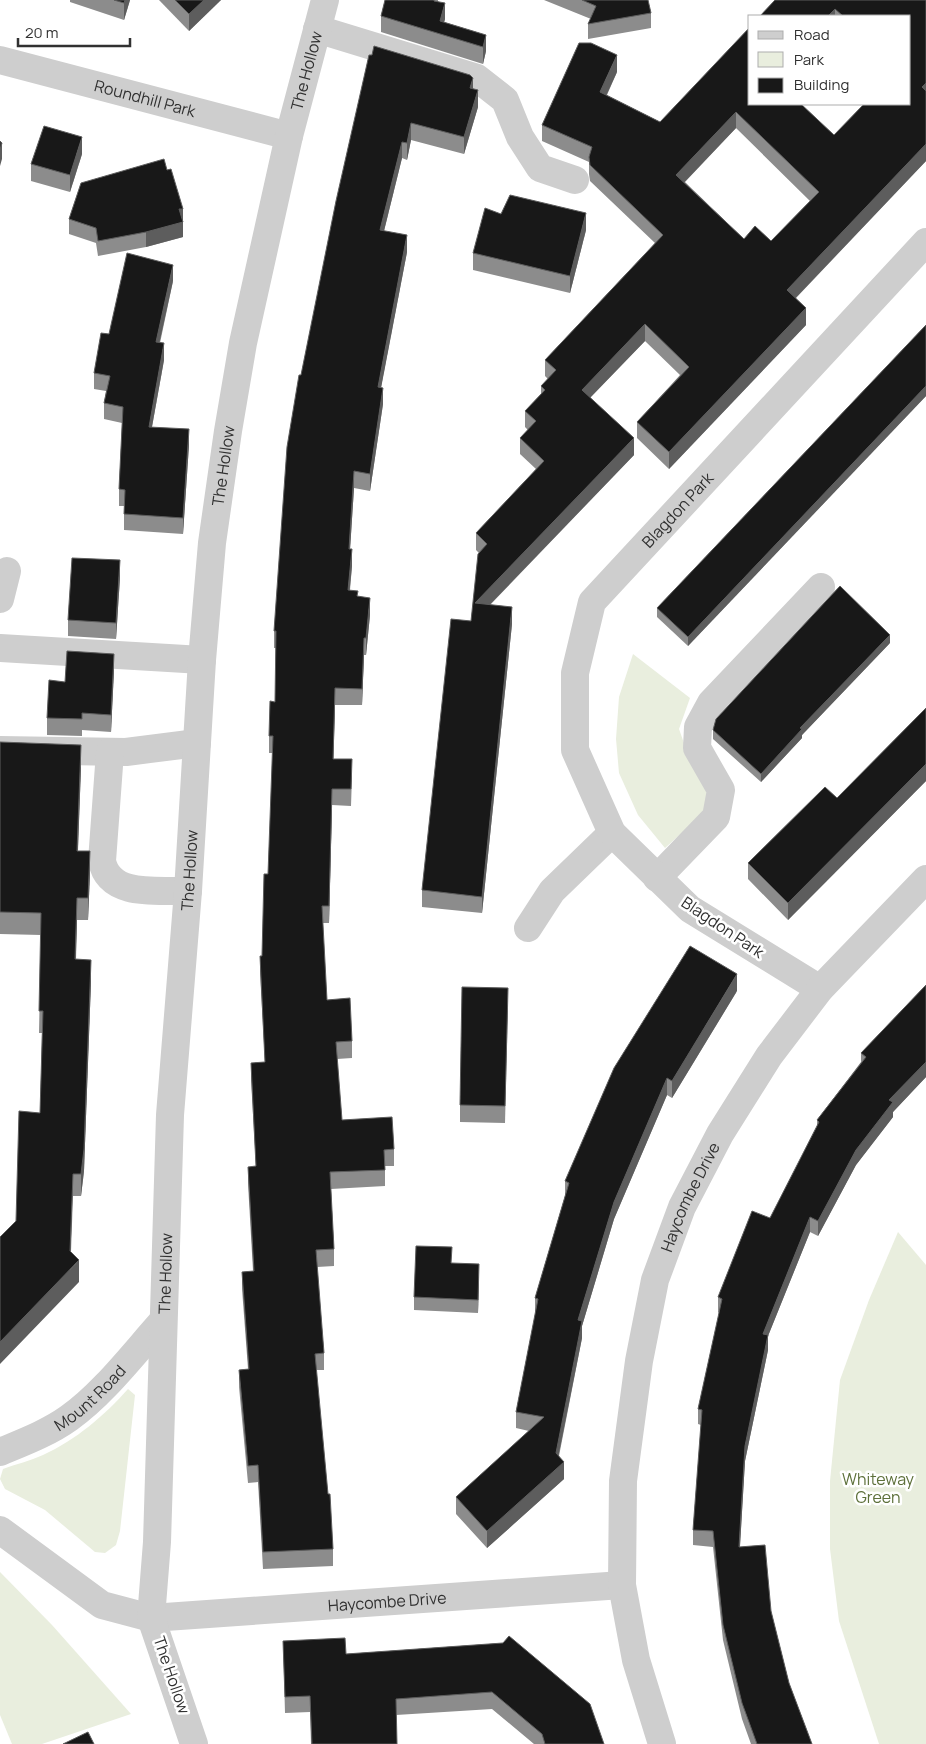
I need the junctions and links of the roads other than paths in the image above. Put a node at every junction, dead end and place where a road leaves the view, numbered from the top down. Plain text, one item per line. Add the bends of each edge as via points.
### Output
1 (325, 0) edge
2 (317, 29) junction
3 (0, 60) edge
4 (289, 136) junction
5 (575, 180) dead end
6 (926, 242) edge
7 (7, 571) dead end
8 (821, 588) dead end
9 (0, 599) edge
10 (0, 648) edge
11 (202, 660) junction
12 (197, 744) junction
13 (0, 750) edge
14 (110, 752) junction
15 (612, 833) junction
16 (657, 878) junction
17 (926, 879) edge
18 (188, 891) junction
19 (528, 928) dead end
20 (820, 989) junction
21 (162, 1322) junction
22 (0, 1452) edge
23 (0, 1530) edge
24 (622, 1585) junction
25 (151, 1618) junction
26 (194, 1744) edge
27 (662, 1744) edge

1 - 2 street, The Hollow
2 - 4 street, The Hollow
2 - 5 street via 477,78 505,100 520,137 540,168
3 - 4 street, Roundhill Park
4 - 11 street, The Hollow via 243,343 228,431 212,543
6 - 15 street, Blagdon Park via 592,602 575,673 575,750
7 - 9 street
8 - 16 street via 711,703 698,727 697,748 720,790 716,817
10 - 11 street
11 - 12 street, The Hollow
12 - 14 street
12 - 18 street, The Hollow
13 - 14 street
14 - 18 street via 102,860 104,872 125,888
15 - 16 street, Blagdon Park
15 - 19 street via 552,891
16 - 20 street, Blagdon Park via 690,909
17 - 20 street, Haycombe Drive
18 - 21 street, The Hollow via 170,1115
20 - 24 street, Haycombe Drive via 769,1056 720,1134 682,1207 655,1280 639,1361 623,1481
21 - 22 street, Mount Road via 70,1418
21 - 25 street, The Hollow via 157,1542
23 - 25 street via 102,1605
24 - 25 street, Haycombe Drive
24 - 27 street, Haycombe Drive via 636,1660
25 - 26 street, The Hollow

